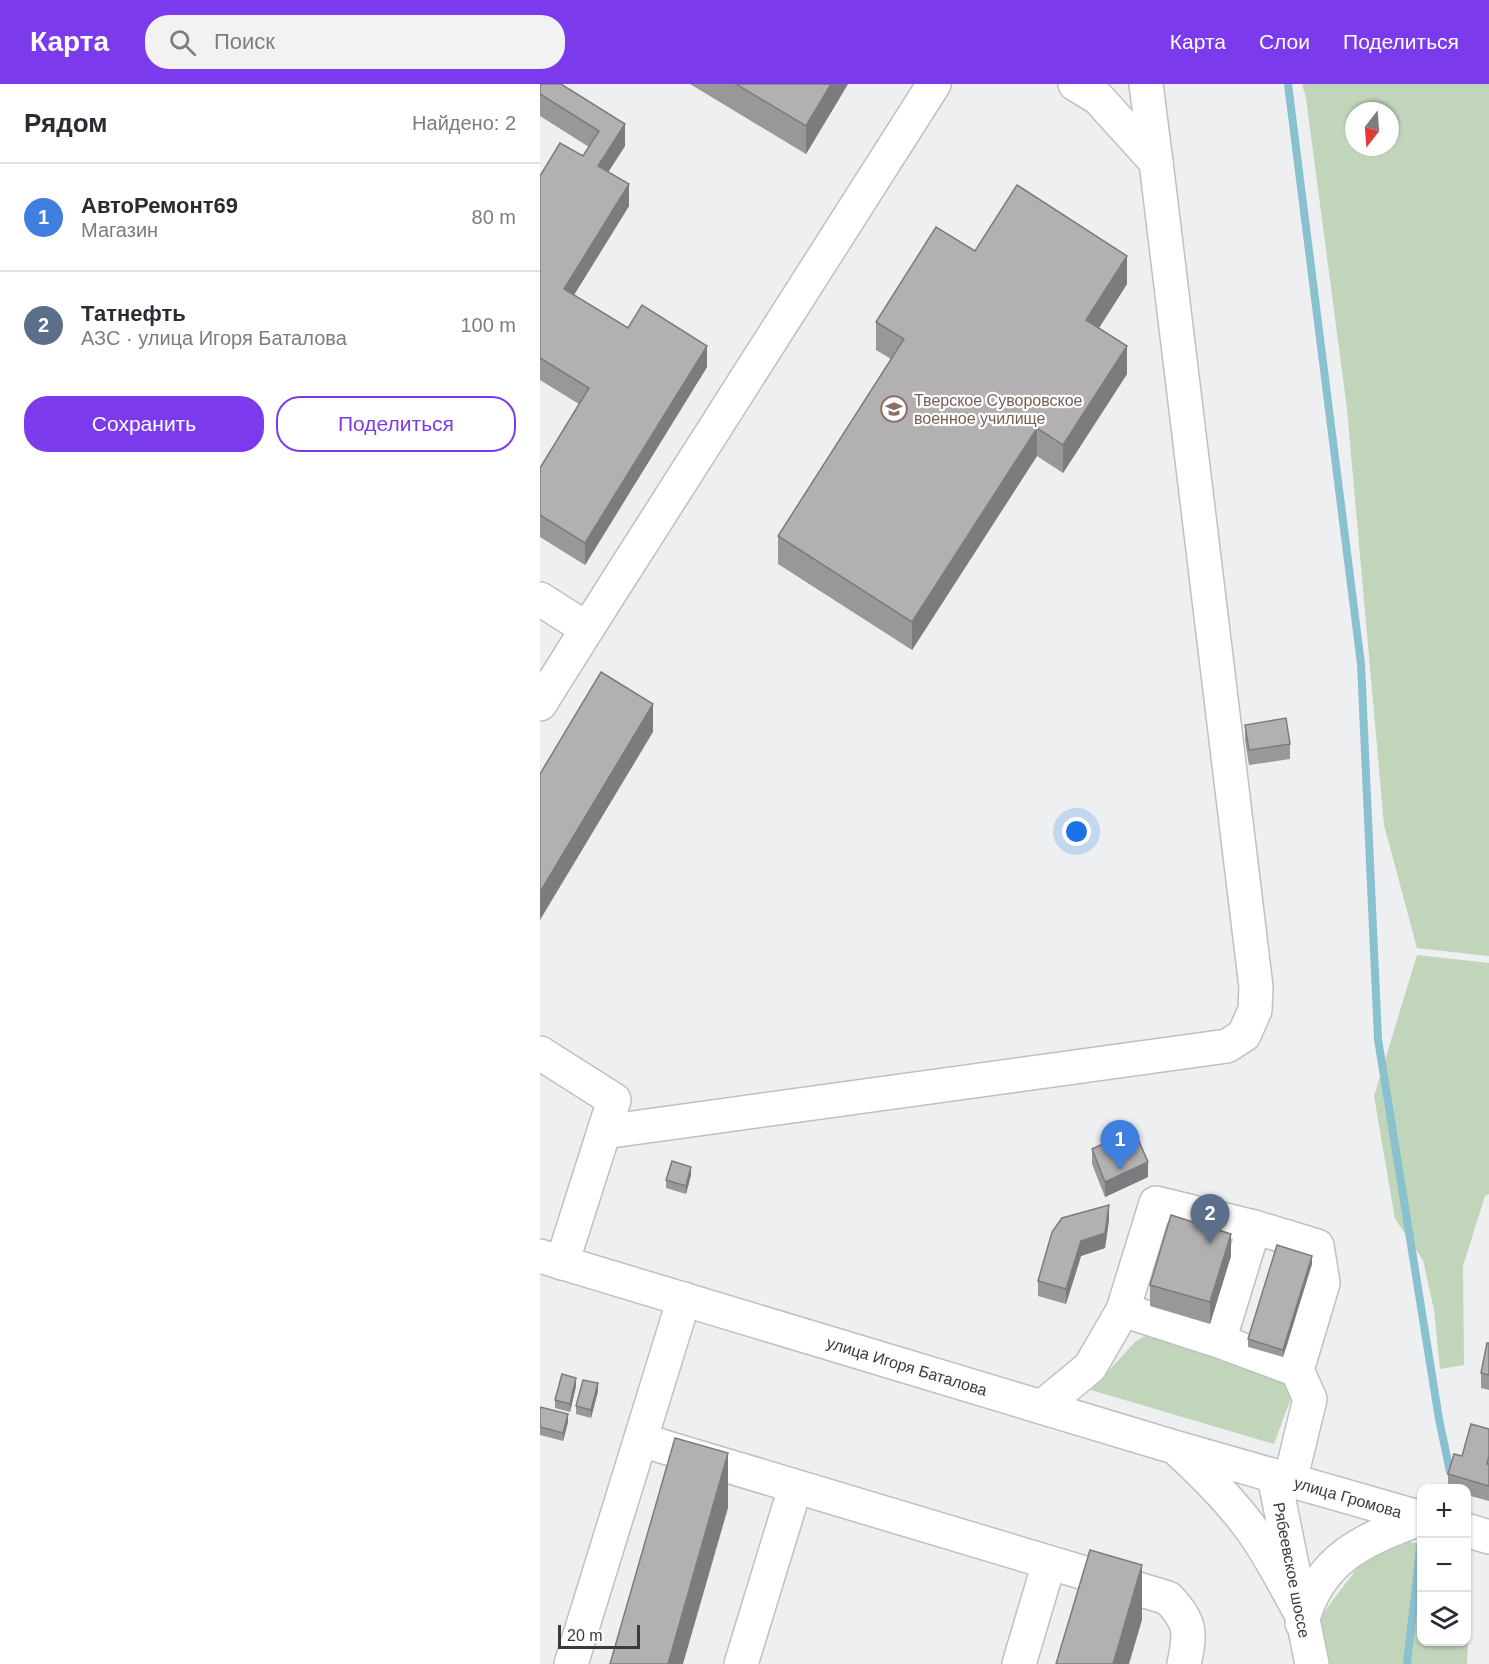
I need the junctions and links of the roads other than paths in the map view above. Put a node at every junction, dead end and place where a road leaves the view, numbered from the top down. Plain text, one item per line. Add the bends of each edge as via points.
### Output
1 (934, 84) edge
2 (1075, 84) edge
3 (1146, 84) edge
4 (1155, 162) junction
5 (540, 599) edge
6 (587, 629) junction
7 (540, 704) edge
8 (540, 1053) edge
9 (604, 1131) junction
10 (1254, 1227) junction
11 (551, 1259) edge
12 (684, 1299) junction
13 (1123, 1310) junction
14 (1219, 1341) junction
15 (1297, 1370) junction
16 (1043, 1406) junction
17 (641, 1440) junction
18 (1174, 1447) junction
19 (1282, 1478) junction
20 (795, 1488) junction
21 (1417, 1517) edge
22 (1417, 1520) edge
23 (1471, 1531) edge
24 (1489, 1537) edge
25 (1049, 1563) junction
26 (1301, 1616) junction
27 (571, 1664) edge
28 (741, 1664) edge
29 (1018, 1664) edge
30 (1184, 1664) edge
31 (1312, 1664) edge

1 - 6 street
2 - 4 street via 1098,98
3 - 4 street
4 - 9 street via 1256,987 1255,1010 1244,1035 1227,1046
5 - 6 street
6 - 7 street
8 - 9 street via 614,1100
9 - 11 street
10 - 13 street via 1156,1203
10 - 14 street
10 - 15 street via 1317,1246 1323,1283
11 - 12 street, улица Игоря Баталова
12 - 16 street, улица Игоря Баталова
12 - 17 street
13 - 14 street
13 - 16 street via 1090,1367
14 - 15 street
15 - 19 street via 1310,1399
16 - 18 street, улица Игоря Баталова
17 - 20 street
17 - 27 street
18 - 19 street, улица Игоря Баталова
18 - 26 street via 1244,1519
19 - 21 street, улица Громова
19 - 26 street, Рябеевское шоссе
20 - 25 street
20 - 28 street
22 - 26 street via 1375,1535 1342,1558 1316,1589
23 - 24 street
25 - 29 street
25 - 30 street via 1168,1598 1183,1613 1190,1635
26 - 31 street, Рябеевское шоссе

